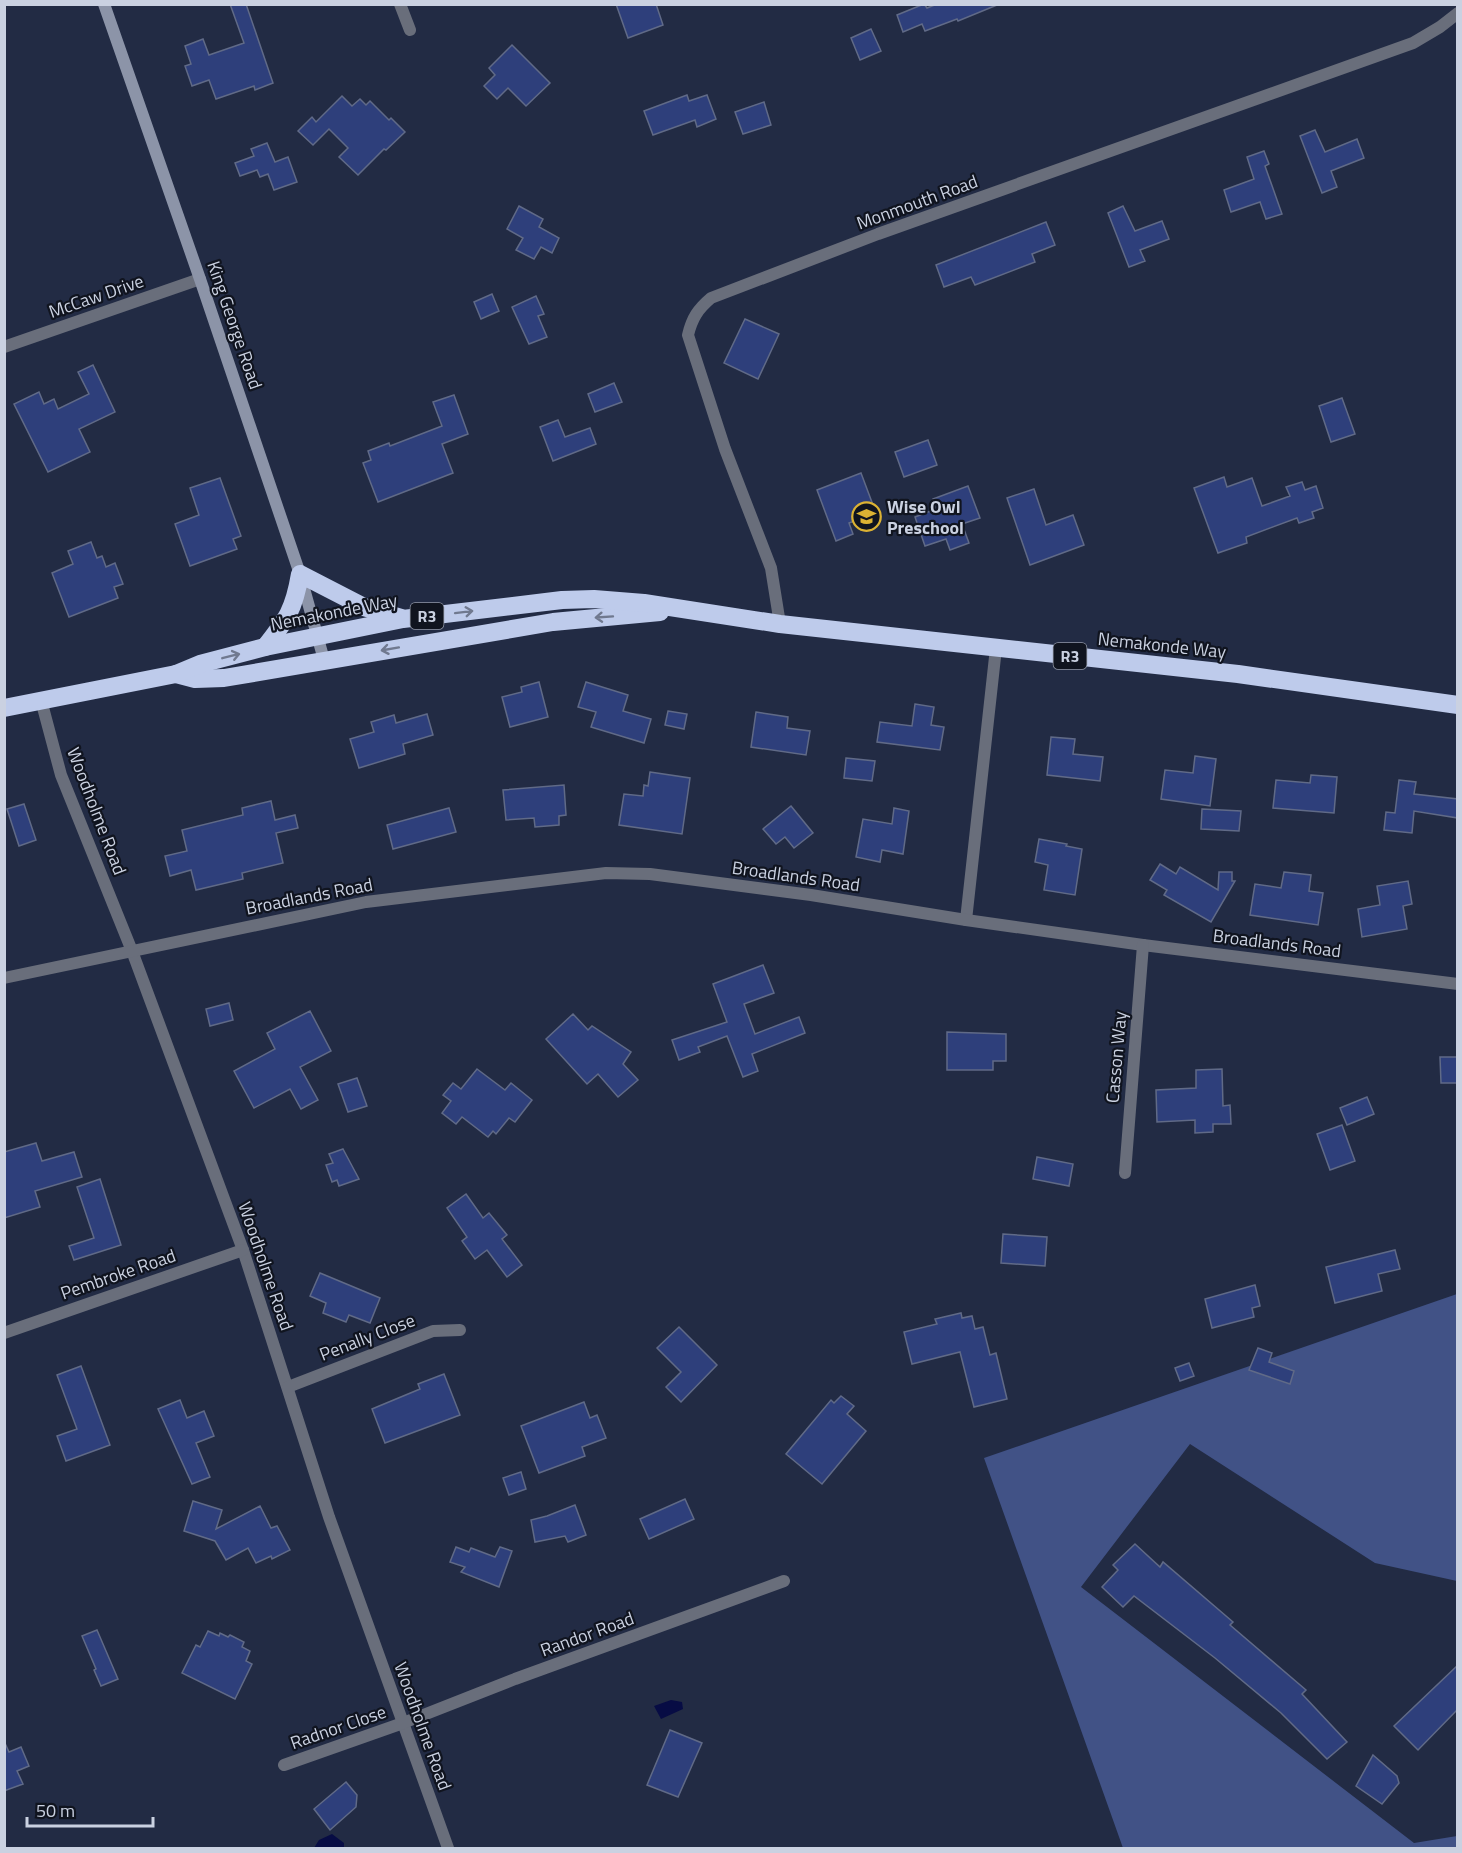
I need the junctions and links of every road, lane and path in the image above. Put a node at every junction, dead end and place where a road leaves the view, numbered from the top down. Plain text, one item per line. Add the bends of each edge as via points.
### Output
1 (104, 4) edge
2 (400, 4) edge
3 (1458, 13) edge
4 (410, 30) dead end
5 (200, 279) junction
6 (4, 347) edge
7 (300, 574) junction
8 (683, 610) junction
9 (403, 619) junction
10 (780, 624) junction
11 (316, 635) junction
12 (265, 647) junction
13 (996, 648) junction
14 (324, 660) junction
15 (176, 674) junction
16 (41, 700) junction
17 (1458, 705) edge
18 (4, 708) edge
19 (966, 920) junction
20 (1143, 945) junction
21 (132, 951) junction
22 (4, 978) edge
23 (1458, 984) edge
24 (1125, 1173) dead end
25 (243, 1250) junction
26 (460, 1330) dead end
27 (4, 1333) edge
28 (288, 1387) junction
29 (784, 1581) dead end
30 (403, 1723) junction
31 (284, 1765) dead end
32 (448, 1848) edge

1 - 5 main road, King George Road
2 - 4 street
3 - 10 street, Monmouth Road via 1413,43 878,234 711,298 701,307 693,316 688,335 725,449 771,568
5 - 6 street, McCaw Drive
5 - 7 main road, King George Road
7 - 9 highway via 364,607
7 - 11 main road, King George Road
7 - 12 highway via 289,615
9 -> 8 highway, Nemakonde Way / R3 via 572,600 623,600
8 - 10 highway, Nemakonde Way / R3
8 -> 14 highway, Nemakonde Way / R3 via 553,621
9 - 11 highway, Nemakonde Way / R3
10 - 13 highway, Nemakonde Way / R3
11 - 12 highway, Nemakonde Way / R3
11 - 14 main road, King George Road
15 -> 12 highway, Nemakonde Way / R3
13 - 17 highway, Nemakonde Way / R3 via 1238,674
13 - 19 street
14 - 15 highway, Nemakonde Way / R3 via 224,678 195,679
15 - 16 highway, Nemakonde Way / R3
16 - 18 highway, Nemakonde Way / R3
16 - 21 street, Woodholme Road via 61,775
19 - 20 street, Broadlands Road
19 - 21 street, Broadlands Road via 811,895 650,874 606,873 366,902
20 - 23 street, Broadlands Road
20 - 24 street, Casson Way
21 - 22 street, Broadlands Road
21 - 25 street, Woodholme Road
25 - 27 street, Pembroke Road
25 - 28 street, Woodholme Road
26 - 28 street, Penally Close via 433,1331
28 - 30 street, Woodholme Road via 329,1517
29 - 30 street, Randor Road
30 - 31 street, Radnor Close
30 - 32 street, Woodholme Road

